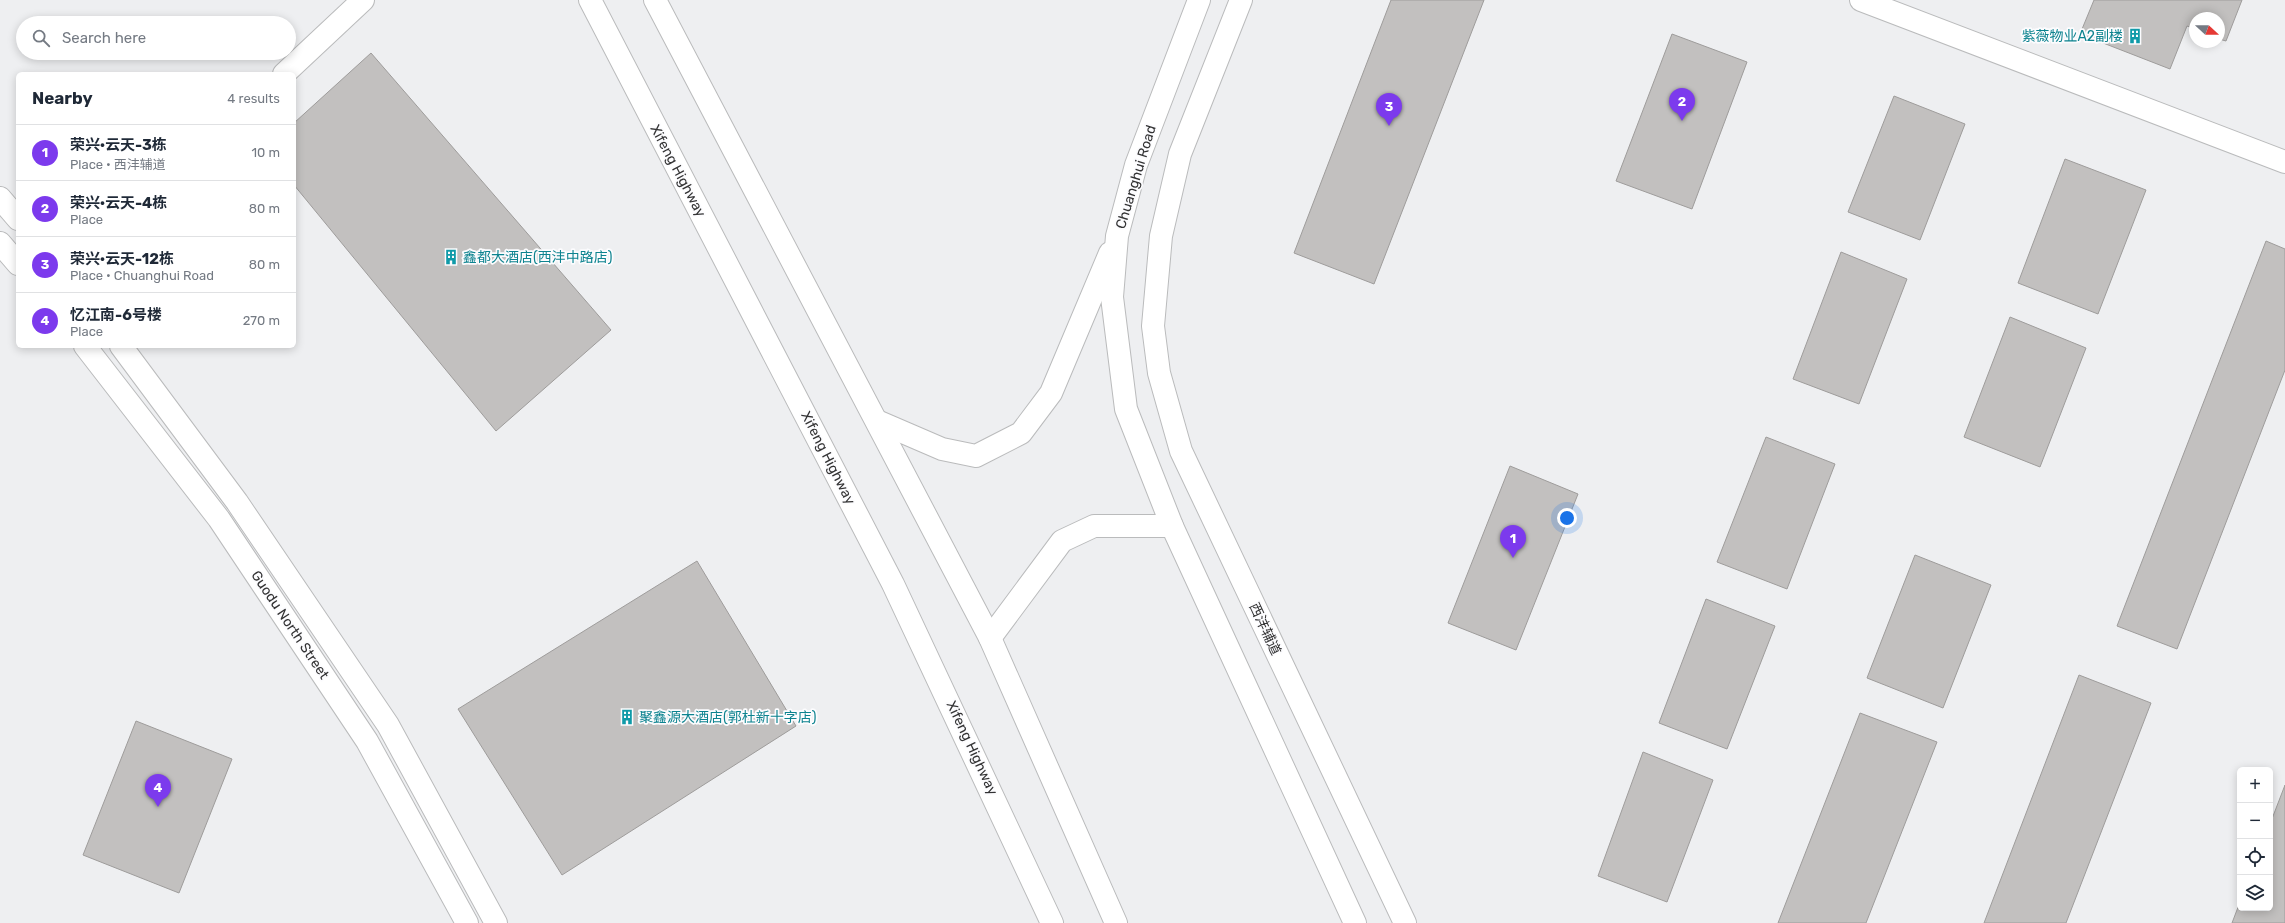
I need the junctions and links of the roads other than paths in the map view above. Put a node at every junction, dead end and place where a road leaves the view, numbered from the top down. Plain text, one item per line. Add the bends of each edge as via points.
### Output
1 (363, 0) edge
2 (590, 0) edge
3 (655, 0) edge
4 (1199, 0) edge
5 (1241, 0) edge
6 (1861, 0) edge
7 (286, 72) edge
8 (2285, 162) edge
9 (0, 198) edge
10 (16, 217) edge
11 (1117, 236) junction
12 (0, 243) edge
13 (16, 262) edge
14 (87, 348) edge
15 (122, 348) edge
16 (877, 421) junction
17 (1172, 526) junction
18 (990, 638) junction
19 (467, 923) edge
20 (496, 923) edge
21 (1052, 923) edge
22 (1116, 923) edge
23 (1356, 923) edge
24 (1405, 923) edge

1 - 7 main road
2 - 21 main road, Xifeng Highway via 893,584
3 - 16 main road
4 - 11 main road, Chuanghui Road via 1136,165
5 - 24 main road, 西沣辅道 via 1180,154 1161,236 1153,326 1159,373 1181,451
6 - 8 main road
9 - 10 main road
11 - 16 main road via 1051,394 1021,433 976,456 942,449
11 - 17 main road, Chuanghui Road via 1112,297 1126,409
12 - 13 main road
14 - 19 main road, Guodu North Street via 219,519 367,741
15 - 20 main road, Guodu North Street via 238,502 388,725
16 - 18 main road
17 - 18 main road via 1094,526 1062,541
17 - 23 main road
18 - 22 main road

